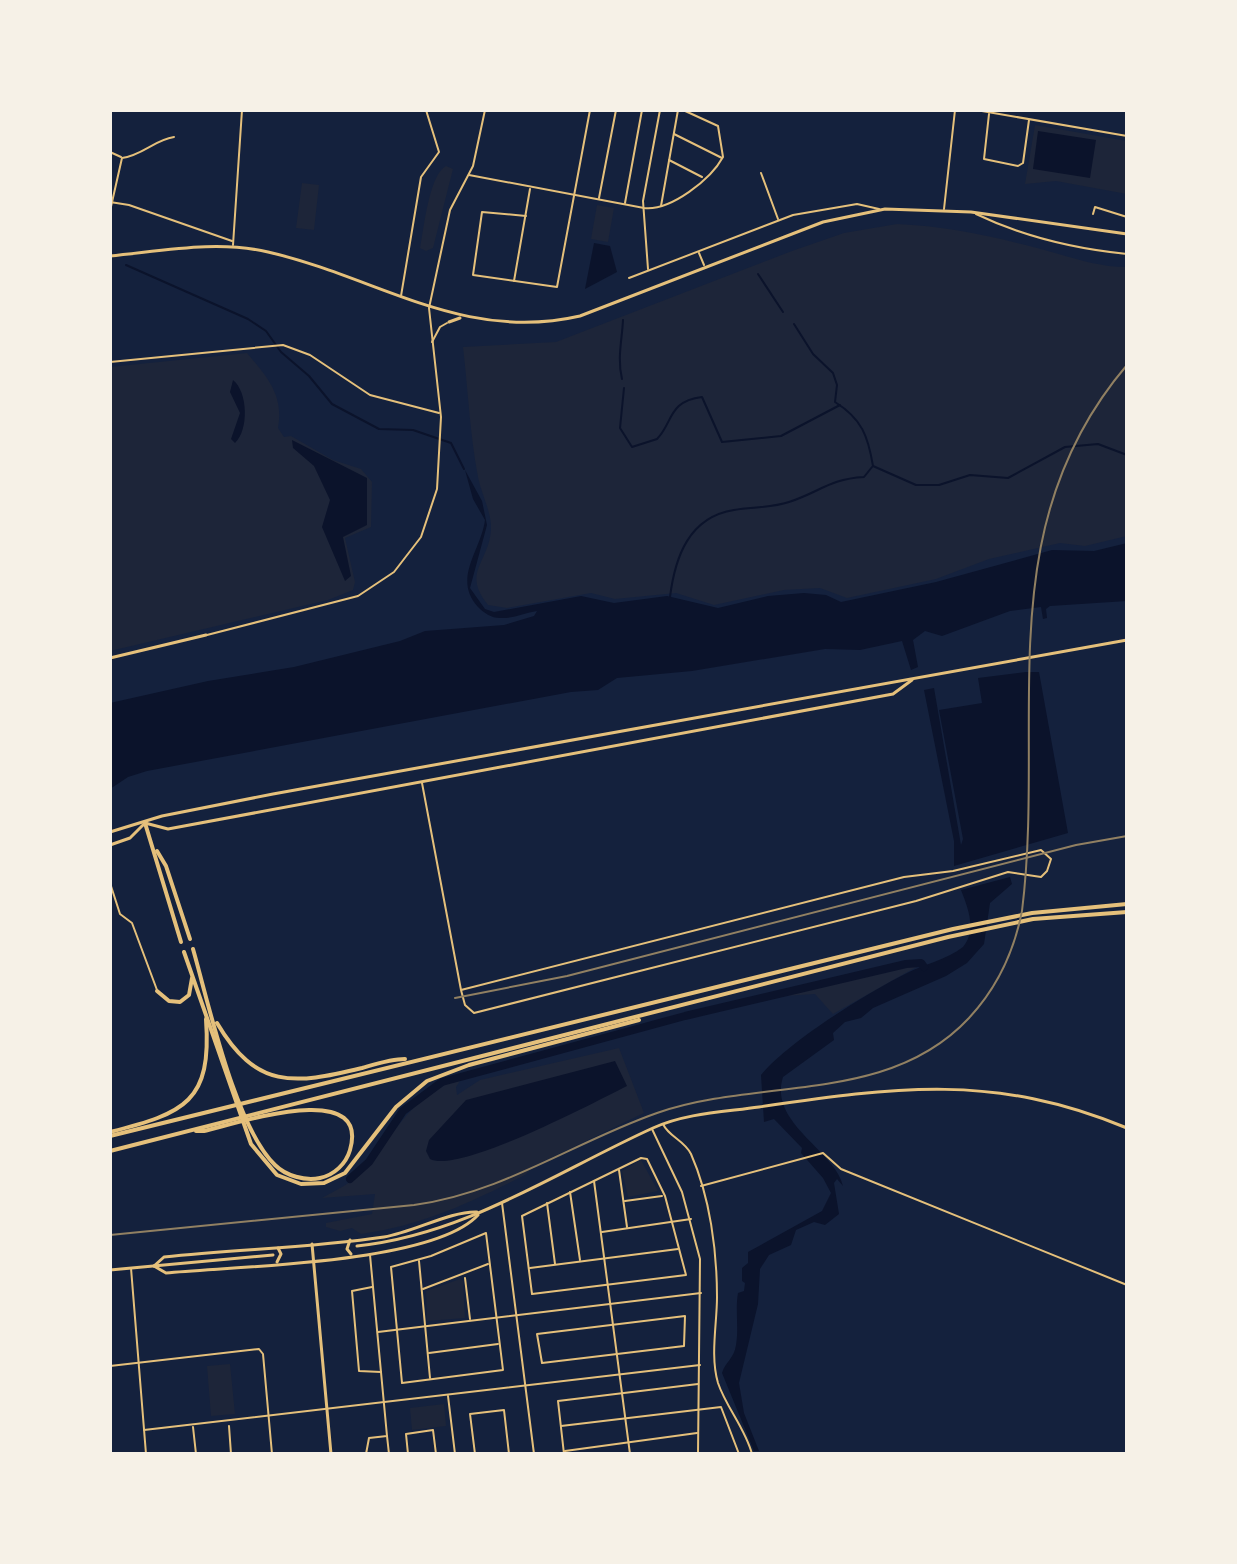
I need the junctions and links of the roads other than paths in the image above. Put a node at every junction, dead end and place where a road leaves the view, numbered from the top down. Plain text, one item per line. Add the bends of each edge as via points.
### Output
1 (242, 110) edge
2 (426, 110) edge
3 (485, 110) edge
4 (590, 110) edge
5 (616, 110) edge
6 (642, 110) edge
7 (660, 110) edge
8 (678, 110) edge
9 (683, 110) edge
10 (955, 110) edge
11 (976, 110) edge
12 (989, 112) junction
13 (1029, 119) junction
14 (674, 134) junction
15 (1127, 136) edge
16 (174, 137) dead end
17 (110, 152) edge
18 (122, 158) junction
19 (723, 159) junction
20 (669, 160) junction
21 (761, 173) dead end
22 (468, 175) junction
23 (703, 178) junction
24 (531, 187) junction
25 (574, 195) junction
26 (599, 199) junction
27 (111, 202) edge
28 (625, 204) junction
29 (661, 207) junction
30 (644, 208) junction
31 (944, 209) junction
32 (880, 210) junction
33 (110, 211) edge
34 (971, 212) junction
35 (1093, 214) dead end
36 (526, 216) junction
37 (1127, 217) edge
38 (778, 220) junction
39 (1127, 234) edge
40 (1088, 243) dead end
41 (233, 244) junction
42 (1088, 251) junction
43 (699, 252) junction
44 (1127, 254) edge
45 (110, 256) edge
46 (705, 267) junction
47 (648, 271) junction
48 (629, 278) dead end
49 (514, 282) junction
50 (401, 297) junction
51 (429, 308) junction
52 (468, 318) junction
53 (449, 322) joint
54 (432, 344) junction
55 (110, 362) edge
56 (441, 415) junction
57 (206, 635) joint
58 (1127, 640) edge
59 (110, 658) edge
60 (915, 677) junction
61 (421, 782) junction
62 (145, 823) junction
63 (110, 832) edge
64 (110, 845) edge
65 (154, 845) junction
66 (110, 883) edge
67 (1127, 904) edge
68 (1127, 912) edge
69 (190, 939) dead end
70 (181, 942) dead end
71 (193, 949) dead end
72 (184, 952) dead end
73 (192, 976) junction
74 (461, 990) junction
75 (157, 991) joint
76 (205, 1012) junction
77 (212, 1016) junction
78 (644, 1017) junction
79 (412, 1059) junction
80 (225, 1063) junction
81 (663, 1124) junction
82 (652, 1128) junction
83 (1127, 1128) edge
84 (194, 1130) junction
85 (110, 1134) edge
86 (110, 1151) edge
87 (264, 1157) junction
88 (619, 1169) junction
89 (594, 1180) junction
90 (701, 1186) junction
91 (570, 1192) junction
92 (665, 1196) junction
93 (624, 1201) junction
94 (502, 1202) junction
95 (547, 1203) junction
96 (481, 1212) junction
97 (691, 1219) junction
98 (673, 1224) junction
99 (627, 1229) junction
100 (601, 1232) junction
101 (350, 1240) junction
102 (312, 1244) junction
103 (357, 1246) dead end
104 (276, 1247) junction
105 (679, 1249) junction
106 (370, 1253) junction
107 (273, 1255) dead end
108 (353, 1256) junction
109 (605, 1258) junction
110 (313, 1259) junction
111 (419, 1261) junction
112 (277, 1262) junction
113 (580, 1262) junction
114 (490, 1263) junction
115 (555, 1265) junction
116 (154, 1266) junction
117 (131, 1268) junction
118 (529, 1268) junction
119 (110, 1270) edge
120 (465, 1275) junction
121 (608, 1284) junction
122 (1127, 1285) edge
123 (373, 1287) junction
124 (422, 1289) junction
125 (702, 1293) junction
126 (610, 1303) junction
127 (516, 1315) junction
128 (497, 1317) junction
129 (470, 1320) junction
130 (613, 1324) junction
131 (425, 1326) junction
132 (397, 1330) junction
133 (378, 1332) junction
134 (500, 1344) junction
135 (428, 1353) junction
136 (617, 1353) junction
137 (139, 1364) junction
138 (700, 1365) junction
139 (110, 1366) edge
140 (381, 1372) junction
141 (619, 1374) junction
142 (430, 1379) junction
143 (700, 1384) junction
144 (526, 1387) junction
145 (622, 1393) junction
146 (448, 1396) junction
147 (384, 1404) junction
148 (699, 1408) junction
149 (328, 1410) junction
150 (269, 1417) junction
151 (625, 1418) junction
152 (193, 1425) junction
153 (229, 1426) dead end
154 (561, 1426) junction
155 (144, 1430) junction
156 (699, 1433) junction
157 (387, 1436) junction
158 (628, 1442) junction
159 (564, 1452) edge
160 (146, 1454) edge
161 (196, 1454) edge
162 (231, 1454) edge
163 (272, 1454) edge
164 (331, 1454) edge
165 (366, 1454) edge
166 (389, 1454) edge
167 (408, 1454) edge
168 (436, 1454) edge
169 (455, 1454) edge
170 (475, 1454) edge
171 (509, 1454) edge
172 (534, 1454) edge
173 (630, 1454) edge
174 (698, 1454) edge
175 (739, 1454) edge
176 (752, 1454) edge

1 - 41 street
2 - 50 street via 439,152 421,177
3 - 22 street
4 - 25 street
5 - 26 street
6 - 28 street
7 - 30 street
8 - 14 street
9 - 19 street via 718,126
10 - 31 street
11 - 12 street
12 - 13 street
12 - 13 street via 984,159 1018,166 1023,163
13 - 15 street
14 - 19 street
14 - 20 street
16 - 18 street
17 - 18 street
18 - 27 street
19 - 23 street
20 - 23 street
20 - 29 street
21 - 38 street
22 - 24 street
22 - 51 street via 450,210
23 - 29 street
24 - 25 street
24 - 36 street
25 - 26 street
25 - 49 street via 557,287
26 - 28 street
27 - 33 street
27 - 41 street
28 - 30 street
29 - 30 street
30 - 47 street
31 - 32 street
31 - 34 street
32 - 38 street via 857,204 826,207
32 - 46 street via 823,222
34 - 39 street
34 - 42 street
35 - 37 street via 1095,207
36 - 49 street
36 - 49 street via 483,210 473,256 473,275
38 - 43 street
40 - 42 street
41 - 45 street
41 - 50 street
42 - 44 street
43 - 46 street
43 - 47 street
46 - 52 street via 559,321 507,324
47 - 48 street
50 - 51 street
51 - 52 street
51 - 54 street
52 - 53 street
53 - 54 street via 440,327
54 - 56 street
55 - 56 street via 283,345 316,359 370,395
56 - 57 street via 434,505 421,537 399,567 378,585 343,601
57 - 59 street
58 - 60 street
60 - 61 street via 893,694
60 - 62 street via 289,791
61 - 62 street via 168,829
61 - 74 street
62 - 63 street
62 - 64 street via 130,838
62 - 65 highway
65 - 69 highway
65 - 70 highway
66 - 75 street via 120,914 132,923
67 - 79 highway via 1032,913 953,929
68 - 78 highway via 1033,919 948,937
71 - 77 highway
72 - 73 highway
73 - 75 highway via 189,995 180,1002
73 - 76 highway
74 - 74 street via 469,1010 480,1013 916,901 1008,872 1041,877 1051,859 1041,850 904,877
76 - 80 highway
76 - 85 highway via 209,1057 192,1095 163,1117
77 - 79 highway via 241,1058 278,1078 303,1080
77 - 80 highway
78 - 84 highway
78 - 87 highway via 427,1081 396,1107 356,1163 331,1181 295,1183 277,1175
79 - 85 highway
80 - 87 highway
81 - 82 street
81 - 83 street via 798,1101 951,1087 1060,1103
81 - 90 street via 691,1154
82 - 94 street
82 - 97 street
84 - 86 highway
84 - 87 highway via 312,1108 334,1112 350,1135 347,1158 325,1177 288,1174
88 - 89 street
88 - 92 street via 647,1159
88 - 93 street
89 - 91 street
89 - 100 street
90 - 122 street via 818,1152 841,1169
90 - 176 street via 716,1259 718,1382
91 - 95 street
91 - 113 street
92 - 93 street
92 - 98 street
93 - 99 street
94 - 96 street
94 - 127 street
95 - 115 street
95 - 118 street via 522,1216
96 - 101 street via 463,1211 409,1232
96 - 103 street via 433,1232
96 - 106 street via 471,1223 434,1239
97 - 98 street
97 - 125 street
98 - 99 street
98 - 105 street
99 - 100 street
100 - 109 street
101 - 102 street
101 - 108 street via 347,1249
102 - 104 street
102 - 110 street
104 - 112 street via 281,1254
104 - 116 street via 164,1257
105 - 109 street
105 - 121 street via 686,1275
106 - 108 street
106 - 123 street
107 - 116 street
108 - 110 street
109 - 113 street
109 - 121 street
110 - 112 street
110 - 149 street
111 - 114 street via 486,1233
111 - 124 street
111 - 132 street via 391,1267
112 - 116 street via 166,1273
113 - 115 street
114 - 120 street
114 - 128 street
115 - 118 street
116 - 117 street
117 - 119 street
117 - 137 street
118 - 121 street via 532,1294
120 - 124 street
120 - 129 street
121 - 126 street
123 - 133 street
123 - 140 street via 352,1291 359,1371
124 - 131 street
125 - 126 street
125 - 138 street
126 - 127 street
126 - 130 street
127 - 128 street
127 - 144 street
128 - 129 street
128 - 134 street
129 - 131 street
130 - 136 street
130 - 136 street via 685,1316 684,1346
130 - 136 street via 537,1334 542,1363
131 - 132 street
131 - 135 street
132 - 133 street
132 - 142 street via 402,1383
133 - 140 street
134 - 135 street
134 - 142 street via 503,1370
135 - 142 street
136 - 141 street
137 - 139 street
137 - 150 street via 259,1349
137 - 155 street
138 - 141 street
138 - 143 street
140 - 147 street
141 - 144 street
141 - 145 street
143 - 145 street
143 - 148 street
144 - 146 street
144 - 172 street
145 - 151 street
145 - 154 street via 558,1401
146 - 147 street
146 - 169 street
147 - 149 street
147 - 157 street
148 - 151 street
148 - 156 street
148 - 175 street via 721,1407
149 - 150 street
149 - 164 street
150 - 152 street
150 - 163 street
151 - 154 street
151 - 158 street
152 - 155 street
152 - 161 street
153 - 162 street
154 - 159 street
155 - 160 street
156 - 158 street
156 - 174 street
157 - 165 street via 369,1438
157 - 166 street
158 - 159 street
158 - 173 street
167 - 168 street via 406,1434 433,1430
170 - 171 street via 470,1414 504,1410

